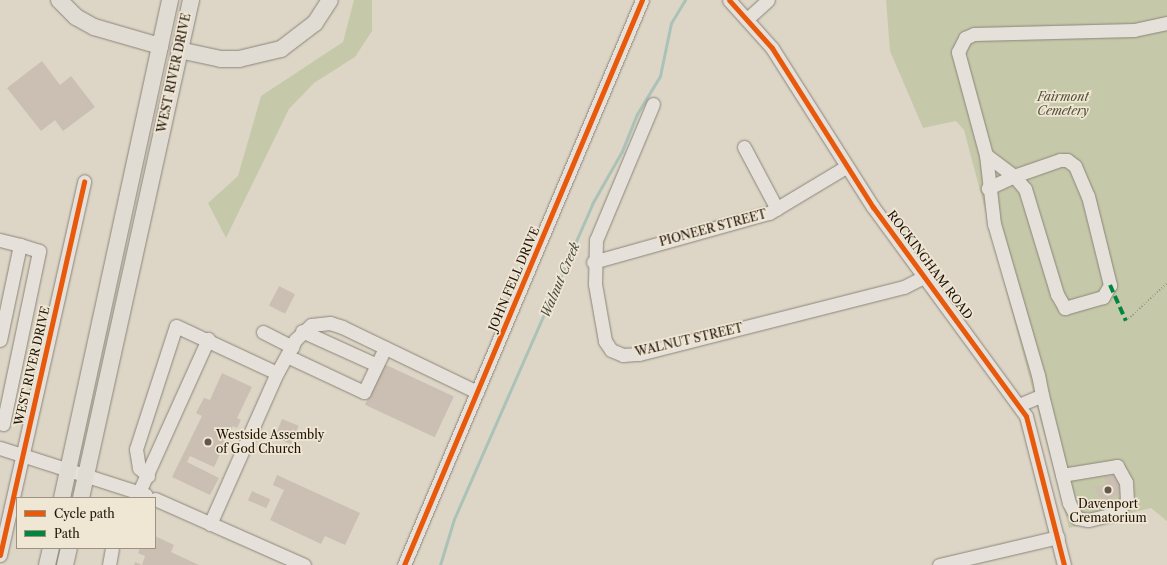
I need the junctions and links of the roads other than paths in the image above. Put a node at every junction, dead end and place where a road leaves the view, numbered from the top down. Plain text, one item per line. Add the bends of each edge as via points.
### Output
1 (59, 0) edge
2 (170, 0) edge
3 (191, 0) edge
4 (330, 0) edge
5 (642, 0) edge
6 (729, 0) edge
7 (768, 0) edge
8 (747, 19) junction
9 (1167, 23) edge
10 (160, 46) junction
11 (179, 50) junction
12 (653, 104) dead end
13 (744, 147) dead end
14 (986, 155) junction
15 (846, 167) junction
16 (1014, 176) junction
17 (84, 181) dead end
18 (988, 188) junction
19 (777, 209) junction
20 (0, 240) edge
21 (20, 245) junction
22 (593, 262) junction
23 (926, 276) junction
24 (302, 331) junction
25 (263, 332) dead end
26 (208, 339) junction
27 (0, 340) edge
28 (385, 348) junction
29 (289, 351) junction
30 (377, 365) junction
31 (277, 373) junction
32 (477, 392) junction
33 (1042, 395) junction
34 (1019, 405) junction
35 (0, 423) edge
36 (0, 448) edge
37 (22, 457) junction
38 (69, 469) junction
39 (86, 474) junction
40 (1062, 475) junction
41 (148, 476) junction
42 (134, 493) edge
43 (62, 497) edge
44 (81, 497) edge
45 (150, 497) edge
46 (156, 499) edge
47 (210, 524) junction
48 (1058, 537) junction
49 (51, 549) edge
50 (69, 549) edge
51 (112, 549) edge
52 (0, 555) edge
53 (980, 560) edge
54 (47, 565) edge
55 (65, 565) edge
56 (108, 565) edge
57 (304, 565) edge
58 (404, 565) edge
59 (939, 565) edge
60 (1064, 565) edge

1 - 10 main road via 76,17 94,27
2 - 10 main road, WEST RIVER DRIVE
3 - 11 main road, WEST RIVER DRIVE
4 - 11 main road via 315,23 281,49 233,59
5 - 32 street, JOHN FELL DRIVE
6 - 8 street, ROCKINGHAM ROAD
7 - 8 street
8 - 15 street, ROCKINGHAM ROAD via 786,69
9 - 14 street via 1134,30 990,33 965,38 958,52
10 - 38 main road, WEST RIVER DRIVE
11 - 39 main road, WEST RIVER DRIVE
12 - 22 street, WALNUT STREET via 596,240
13 - 19 street
14 - 16 street
14 - 18 street
15 - 19 street, PIONEER STREET
15 - 23 street, ROCKINGHAM ROAD
16 - 16 street via 1025,189 1062,305 1065,308 1103,297 1110,285 1110,275 1076,166 1067,160 1060,160
16 - 18 street
17 - 37 street, WEST RIVER DRIVE
18 - 33 street via 994,224
19 - 22 street, PIONEER STREET
20 - 21 street
21 - 27 street
21 - 35 street via 39,251 3,424
22 - 23 street, WALNUT STREET via 605,341 611,350 623,355 639,354 896,289
23 - 34 street, ROCKINGHAM ROAD
24 - 28 street via 319,322 330,323
24 - 29 street
24 - 30 street
25 - 29 street
26 - 31 street
26 - 41 street
26 - 41 street via 176,326 171,335 136,449 139,468
28 - 30 street
28 - 32 street
29 - 30 street via 364,392
29 - 31 street
31 - 47 street
32 - 58 street, JOHN FELL DRIVE
33 - 34 street
33 - 40 street
34 - 48 street, ROCKINGHAM ROAD via 1026,416
36 - 37 street
37 - 38 street
37 - 52 street, WEST RIVER DRIVE
38 - 39 street
38 - 43 main road, WEST RIVER DRIVE
39 - 42 street
39 - 44 main road, WEST RIVER DRIVE
40 - 40 street via 1117,466 1126,482 1127,501 1114,514 1088,520 1077,518
41 - 42 street
42 - 45 street
46 - 47 street
47 - 57 street
48 - 53 street
48 - 60 street, ROCKINGHAM ROAD
49 - 54 main road
50 - 55 main road
51 - 56 street
53 - 59 street

